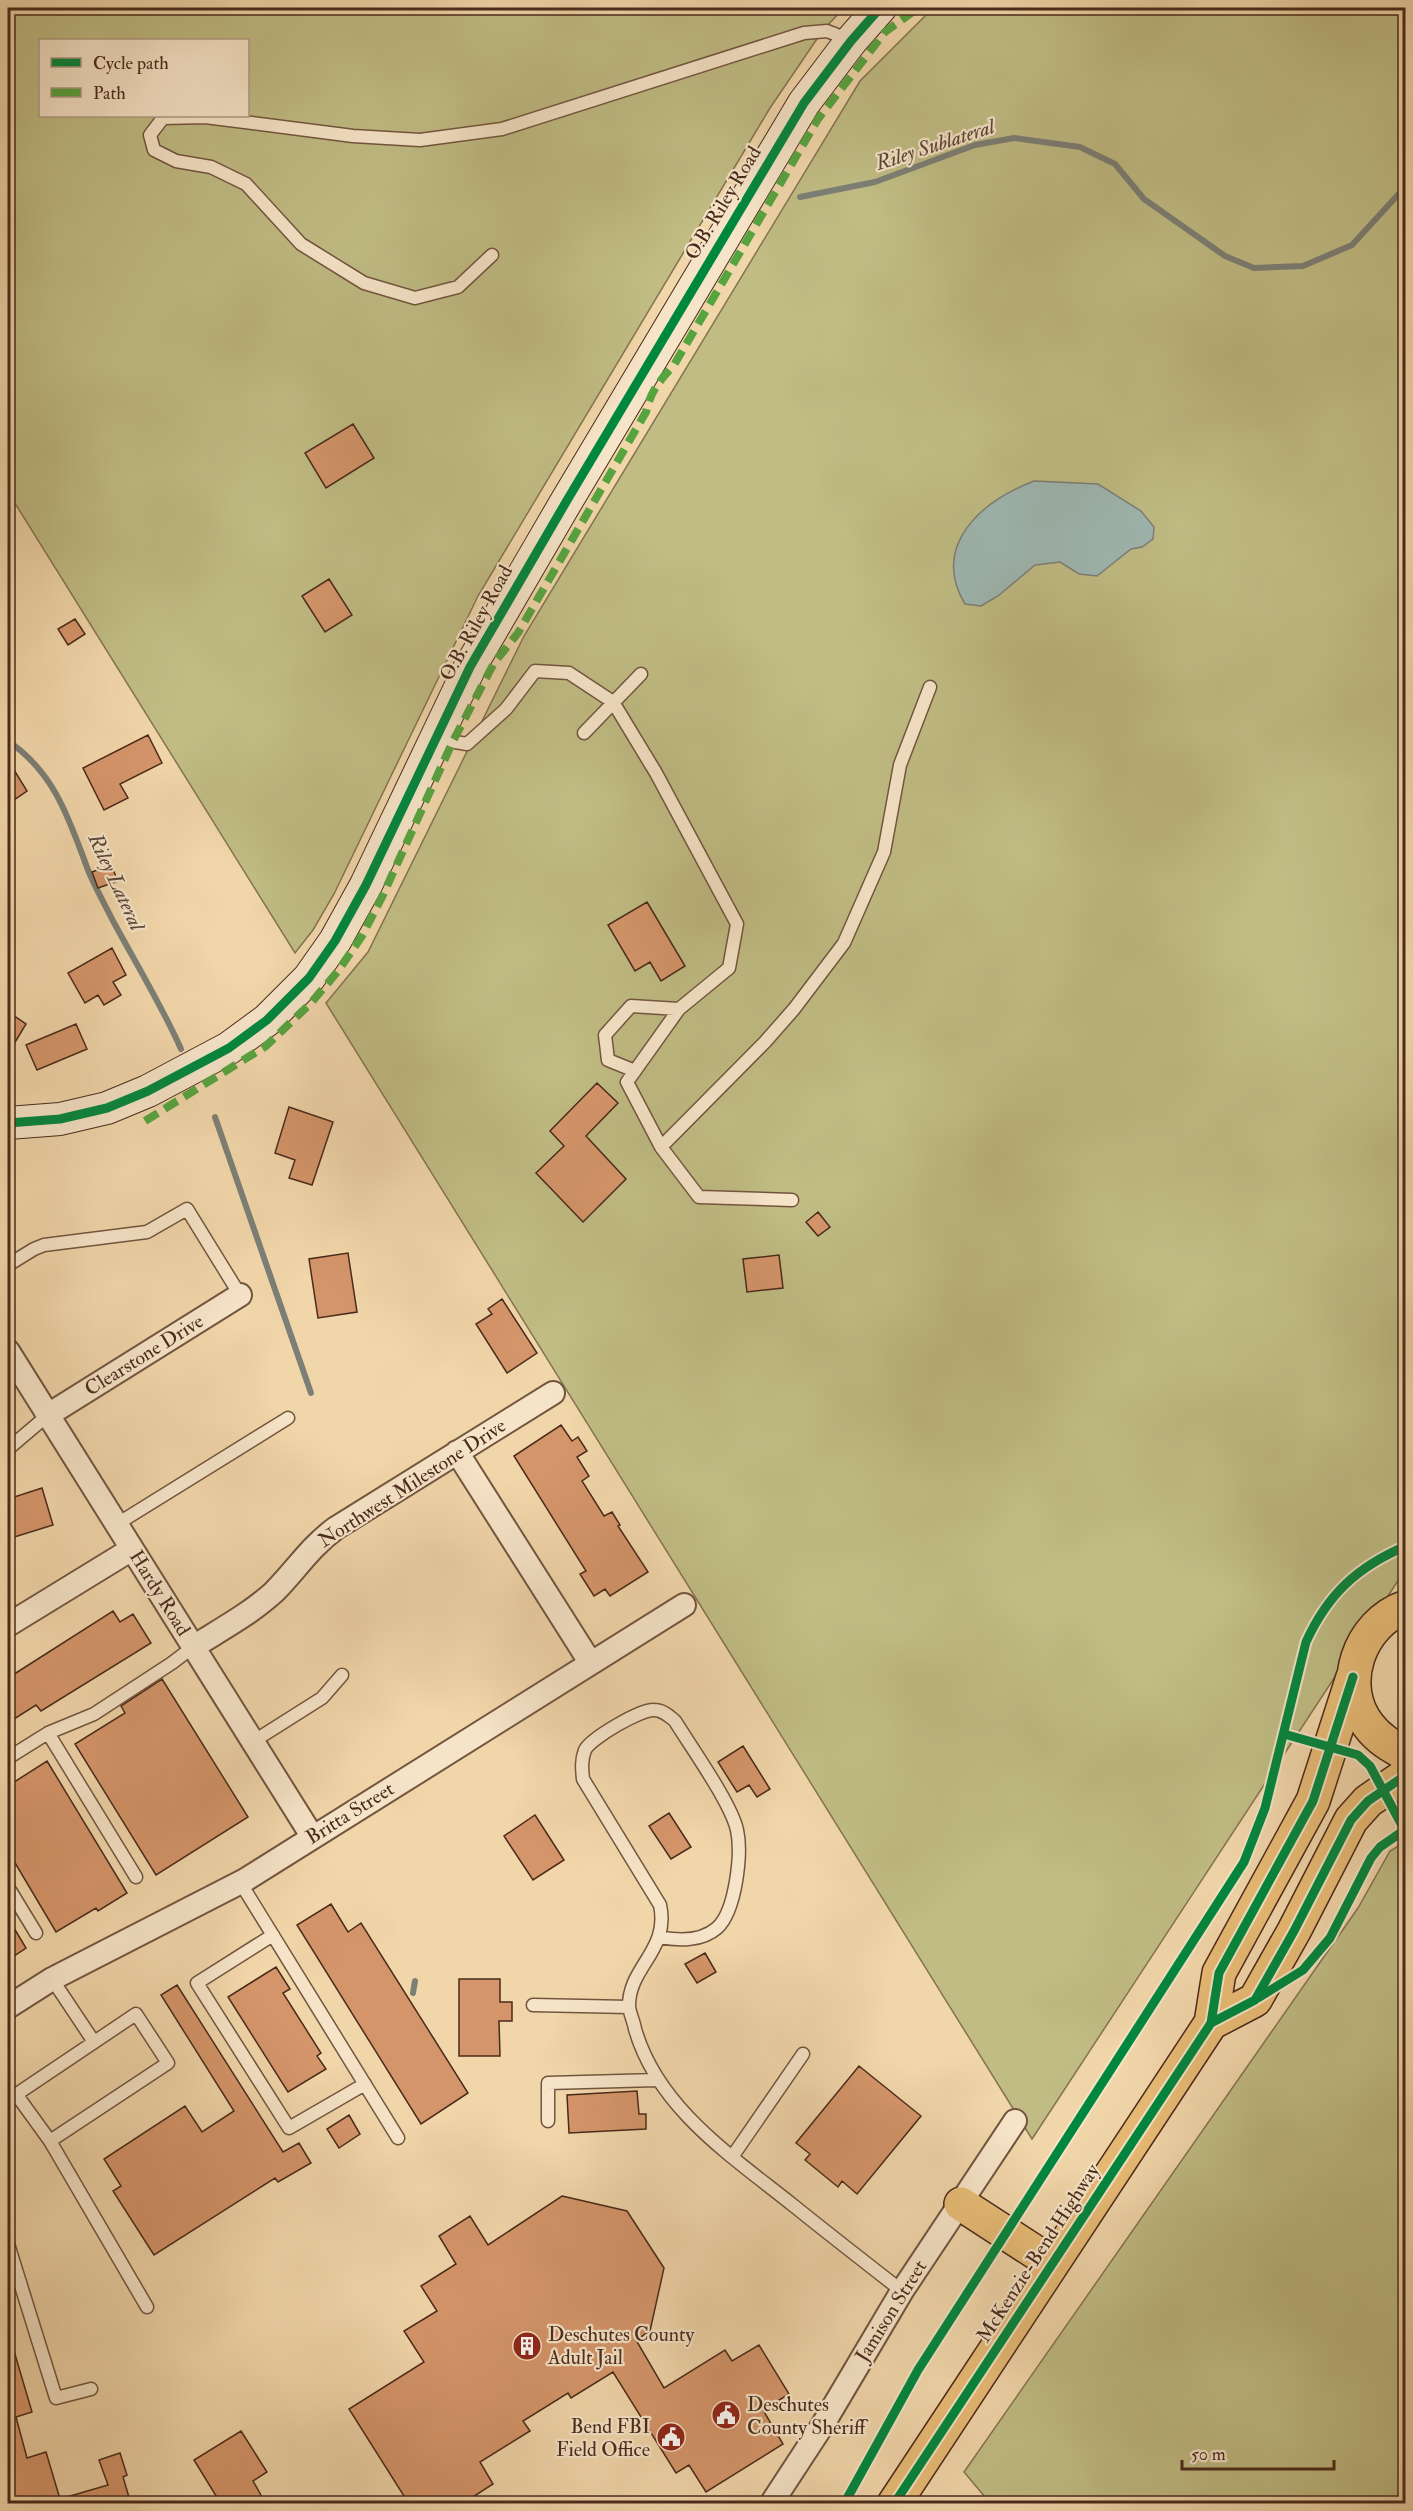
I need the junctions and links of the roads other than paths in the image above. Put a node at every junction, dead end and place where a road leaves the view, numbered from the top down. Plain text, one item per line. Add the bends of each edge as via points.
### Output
1 (880, 8) edge
2 (851, 40) junction
3 (492, 255) dead end
4 (641, 674) dead end
5 (930, 687) dead end
6 (613, 702) junction
7 (584, 733) dead end
8 (436, 739) junction
9 (679, 1009) junction
10 (635, 1071) junction
11 (8, 1123) edge
12 (661, 1147) junction
13 (792, 1200) dead end
14 (8, 1265) edge
15 (240, 1295) joint
16 (8, 1351) edge
17 (553, 1393) dead end
18 (48, 1415) junction
19 (288, 1418) dead end
20 (8, 1449) edge
21 (457, 1452) junction
22 (117, 1524) junction
23 (132, 1549) junction
24 (684, 1605) dead end
25 (1406, 1607) edge
26 (8, 1625) edge
27 (193, 1647) junction
28 (590, 1662) junction
29 (342, 1675) dead end
30 (1353, 1677) junction
31 (48, 1733) junction
32 (254, 1741) junction
33 (1406, 1754) edge
34 (8, 1758) edge
35 (1406, 1775) edge
36 (312, 1836) junction
37 (136, 1877) dead end
38 (240, 1882) junction
39 (8, 1887) edge
40 (36, 1933) dead end
41 (273, 1935) junction
42 (660, 1936) junction
43 (52, 1979) junction
44 (533, 2005) dead end
45 (8, 2007) edge
46 (629, 2007) junction
47 (1211, 2023) junction
48 (94, 2042) junction
49 (803, 2054) dead end
50 (657, 2079) junction
51 (365, 2084) junction
52 (12, 2097) edge
53 (548, 2121) dead end
54 (1014, 2121) dead end
55 (398, 2138) dead end
56 (50, 2141) junction
57 (732, 2157) junction
58 (961, 2204) junction
59 (8, 2244) edge
60 (1052, 2264) junction
61 (902, 2292) junction
62 (147, 2307) dead end
63 (91, 2388) dead end
64 (771, 2504) edge
65 (894, 2504) edge

1 - 2 street, O.B. Riley Road
2 - 3 lane via 827,31 804,33 502,129 420,140 353,136 205,117 163,118 150,135 154,150 176,161 211,167 246,184 301,244 364,283 415,298 458,287
2 - 8 street, O.B. Riley Road via 804,103 660,343 470,667
4 - 6 lane
5 - 12 lane via 900,765 884,852 844,943 765,1042
6 - 7 lane
6 - 8 lane via 568,673 535,671 506,710 466,744
6 - 9 lane via 737,924 729,968
8 - 11 street, O.B. Riley Road via 335,941 309,978 267,1020 187,1072 107,1108 60,1119
9 - 10 lane
9 - 10 lane via 631,1006 604,1035 608,1060
10 - 12 lane via 627,1082
12 - 13 lane via 699,1197
14 - 15 lane via 44,1245 147,1232 187,1209
15 - 18 street, Clearstone Drive
16 - 18 street, Hardy Road
17 - 21 street, Northwest Milestone Drive
18 - 20 lane
18 - 22 street, Hardy Road
19 - 22 lane
21 - 27 street, Northwest Milestone Drive via 316,1542 274,1591 248,1613
21 - 28 street
22 - 23 street, Hardy Road
23 - 26 street
23 - 27 street, Hardy Road
24 - 28 street, Britta Street
25 - 30 highway, McKenzie-Bend Highway via 1373,1628 1359,1651
27 - 31 lane via 94,1714
27 - 32 street, Hardy Road
28 - 36 street, Britta Street
29 - 32 lane via 322,1698
30 - 33 highway via 1356,1702 1367,1724 1384,1742
30 - 47 highway, McKenzie-Bend Highway via 1313,1801 1219,1973
31 - 34 lane
31 - 37 lane
32 - 36 street, Hardy Road
35 - 47 highway, McKenzie-Bend Highway via 1368,1801 1351,1820 1255,2000
36 - 38 street, Britta Street
38 - 41 lane
38 - 43 street, Britta Street
39 - 40 lane
41 - 51 lane
41 - 51 lane via 197,1983 289,2128
42 - 42 lane via 664,1921 660,1905 583,1779 582,1764 591,1742 643,1712 654,1710 675,1721 729,1810 737,1829 738,1853 731,1901 718,1927 705,1935 680,1941
42 - 46 lane via 635,1981
43 - 45 street, Britta Street
43 - 48 lane
44 - 46 lane
46 - 50 lane via 640,2044
47 - 60 highway, McKenzie-Bend Highway
48 - 52 lane
48 - 56 lane via 136,2014 168,2063
49 - 57 lane
50 - 53 lane via 548,2083
50 - 57 lane via 691,2122
51 - 55 lane
52 - 56 lane
54 - 58 street, Jamison Street
56 - 62 lane
57 - 61 lane
58 - 60 highway
58 - 61 street, Jamison Street
59 - 63 lane via 56,2398
60 - 65 highway, McKenzie-Bend Highway
61 - 64 street, Jamison Street

